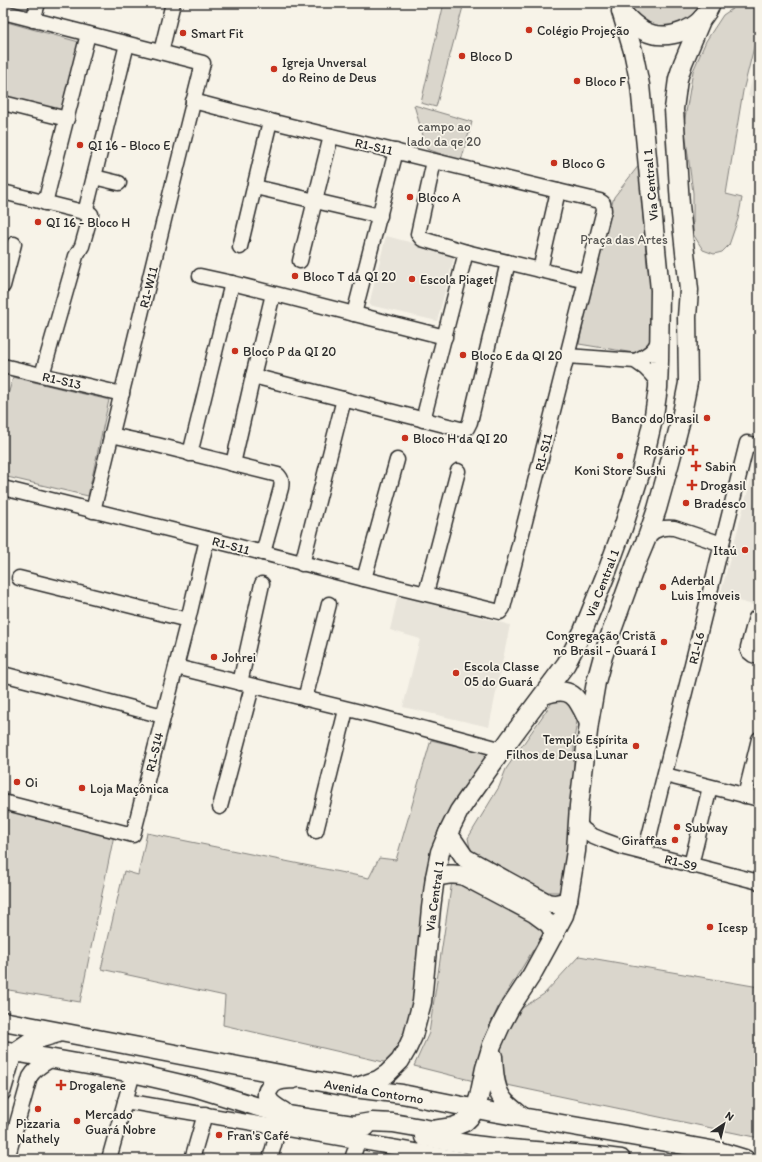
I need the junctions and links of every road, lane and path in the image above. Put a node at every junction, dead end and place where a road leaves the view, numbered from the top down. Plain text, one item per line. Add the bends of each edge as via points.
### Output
1 (38, 3) edge
2 (173, 3) edge
3 (619, 7) edge
4 (710, 8) edge
5 (3, 12) edge
6 (33, 20) junction
7 (88, 34) junction
8 (127, 44) junction
9 (161, 52) junction
10 (193, 101) junction
11 (3, 103) edge
12 (67, 119) junction
13 (270, 121) junction
14 (331, 136) junction
15 (396, 151) junction
16 (434, 161) junction
17 (94, 177) junction
18 (119, 183) dead end
19 (254, 187) junction
20 (558, 190) junction
21 (3, 192) edge
22 (315, 201) junction
23 (46, 203) junction
24 (85, 213) junction
25 (380, 216) junction
26 (14, 244) dead end
27 (240, 248) dead end
28 (466, 252) junction
29 (300, 261) dead end
30 (508, 262) junction
31 (540, 270) junction
32 (200, 276) dead end
33 (586, 281) junction
34 (232, 283) junction
35 (3, 286) edge
36 (273, 294) junction
37 (660, 309) junction
38 (354, 314) junction
39 (687, 317) junction
40 (660, 328) junction
41 (445, 337) junction
42 (568, 356) junction
43 (635, 361) junction
44 (3, 367) edge
45 (42, 375) junction
46 (253, 376) junction
47 (658, 388) junction
48 (122, 394) junction
49 (344, 399) junction
50 (423, 420) junction
51 (111, 435) junction
52 (753, 444) edge
53 (190, 454) junction
54 (397, 460) dead end
55 (233, 464) junction
56 (458, 471) dead end
57 (3, 488) edge
58 (656, 509) junction
59 (93, 511) junction
60 (674, 528) junction
61 (648, 535) junction
62 (207, 539) junction
63 (722, 544) junction
64 (263, 553) junction
65 (302, 564) junction
66 (19, 578) dead end
67 (364, 579) junction
68 (262, 584) dead end
69 (426, 593) junction
70 (329, 604) dead end
71 (759, 617) edge
72 (188, 620) junction
73 (759, 657) edge
74 (566, 664) junction
75 (176, 667) junction
76 (3, 674) edge
77 (596, 682) junction
78 (246, 685) junction
79 (544, 695) junction
80 (305, 700) junction
81 (346, 710) junction
82 (163, 716) junction
83 (589, 723) junction
84 (759, 739) edge
85 (503, 750) junction
86 (757, 755) edge
87 (665, 776) junction
88 (710, 787) junction
89 (745, 796) junction
90 (759, 800) edge
91 (3, 802) edge
92 (220, 807) dead end
93 (578, 822) junction
94 (316, 831) dead end
95 (448, 833) junction
96 (603, 840) junction
97 (576, 849) junction
98 (645, 853) junction
99 (691, 865) junction
100 (435, 876) junction
101 (759, 882) edge
102 (568, 900) junction
103 (555, 934) junction
104 (3, 1022) edge
105 (60, 1032) junction
106 (492, 1045) junction
107 (9, 1051) edge
108 (52, 1059) junction
109 (133, 1073) junction
110 (301, 1078) junction
111 (354, 1088) junction
112 (3, 1093) edge
113 (125, 1101) junction
114 (475, 1109) junction
115 (205, 1114) junction
116 (523, 1117) junction
117 (283, 1121) junction
118 (356, 1133) junction
119 (8, 1134) edge
120 (431, 1156) edge
121 (7, 1159) edge
122 (109, 1159) edge
123 (192, 1159) edge
124 (270, 1159) edge
125 (352, 1159) edge
126 (460, 1159) edge
127 (621, 1159) edge
128 (745, 1159) edge

1 - 6 street
2 - 9 street
3 - 4 main road via 632,23 645,32 660,35 676,34 690,28
3 - 37 main road, Via Central 1 via 633,51 640,85
4 - 39 main road, Via Central 1 via 683,63 674,109 689,290
5 - 6 street
6 - 7 street
7 - 8 street
7 - 12 street
8 - 9 street
8 - 17 street
9 - 10 street, R1-W11 via 203,63
10 - 13 street, R1-S11
10 - 48 street, R1-W11
11 - 12 street
12 - 23 street
13 - 14 street, R1-S11
13 - 19 street
14 - 15 street, R1-S11
14 - 22 street
15 - 16 street, R1-S11
15 - 25 street
16 - 20 street, R1-S11
16 - 28 street via 418,234 424,240
17 - 18 street
17 - 24 street
19 - 22 street
19 - 27 street
20 - 31 street
20 - 33 street, R1-S11 via 600,201 604,206
21 - 23 street
22 - 25 street
22 - 29 street
23 - 24 street
24 - 45 street via 91,214 82,246 76,256
25 - 38 street
26 - 35 street
28 - 30 street
28 - 41 street
30 - 31 street
30 - 50 street via 469,426 464,430
31 - 33 street
32 - 34 street
33 - 42 street, R1-S11
34 - 36 street
34 - 53 street
36 - 38 street
36 - 46 street
37 - 39 main road via 679,307
37 - 40 main road, Via Central 1
38 - 41 street
39 - 58 main road, Via Central 1 via 688,383 680,423
40 - 43 street via 658,342 653,350
40 - 47 main road, Via Central 1
41 - 50 street
42 - 43 street
42 - 69 street, R1-S11 via 503,608 500,612
43 - 47 street via 651,374
44 - 45 street, R1-S13
45 - 48 street, R1-S13
46 - 49 street
46 - 55 street
47 - 74 main road, Via Central 1 via 641,472 623,528 583,631
48 - 51 street, R1-W11
49 - 50 street
49 - 65 street
51 - 53 street
51 - 59 street, R1-W11
52 - 63 street, R1-L6
53 - 55 street
54 - 67 street
55 - 64 street via 278,475 281,478 281,488
56 - 69 street
57 - 59 street, R1-S11
58 - 60 street
58 - 61 main road, Via Central 1
59 - 62 street, R1-S11
60 - 61 street via 660,528
60 - 63 street
61 - 77 main road, Via Central 1 via 611,633
62 - 64 street, R1-S11
62 - 72 street, R1-S14
63 - 87 street, R1-L6
64 - 65 street, R1-S11
65 - 67 street, R1-S11
66 - 72 street
67 - 69 street, R1-S11
68 - 78 street
70 - 80 street
71 - 73 street via 755,621 748,651
72 - 75 street, R1-S14
74 - 77 main road via 573,684 587,687
74 - 79 main road, Via Central 1
75 - 78 street
75 - 82 street, R1-S14
76 - 82 street
77 - 83 main road, Via Central 1
78 - 80 street
78 - 92 street
79 - 83 main road via 559,691 574,696
79 - 85 main road, Via Central 1
80 - 81 street
81 - 85 street
81 - 94 street
82 - 91 street, R1-S14 via 133,835
83 - 93 main road, Via Central 1
84 - 86 street
85 - 95 main road, Via Central 1 via 459,811
86 - 89 street
87 - 88 street
87 - 98 street, R1-L6
88 - 89 street
88 - 99 street
89 - 90 street
93 - 96 street, R1-S9 via 583,829
93 - 97 main road, Via Central 1
95 - 100 main road, Via Central 1 via 440,852
95 - 102 main road via 464,858 547,903 552,905
96 - 97 street via 592,841
96 - 98 street, R1-S9
97 - 102 main road, Via Central 1
98 - 99 street, R1-S9
99 - 101 street, R1-S9
100 - 103 main road via 464,876 534,913 549,924
100 - 111 main road, Via Central 1 via 422,1002 413,1036 400,1061 386,1074 378,1080
102 - 103 main road, Via Central 1
103 - 106 main road, Via Central 1 via 510,1008
104 - 105 main road, Avenida Contorno
105 - 107 main road
105 - 110 main road, Avenida Contorno
106 - 114 main road, Via Central 1
106 - 116 main road via 499,1093 506,1103
107 - 108 main road
107 - 112 street
108 - 109 main road
108 - 119 street via 36,1069 30,1077
109 - 113 street
109 - 117 main road via 194,1087 255,1106
110 - 111 main road, Avenida Contorno
110 - 117 main road via 281,1080 269,1088 267,1098
111 - 114 main road, Avenida Contorno via 402,1094
113 - 115 street
113 - 122 street
114 - 116 main road, Avenida Contorno
114 - 118 main road via 466,1122 458,1126 433,1130 372,1122
115 - 117 street
115 - 123 street
116 - 128 main road, Avenida Contorno via 722,1152
117 - 118 main road
117 - 124 street
118 - 120 street
118 - 125 street
118 - 127 main road
119 - 121 street
120 - 126 street

